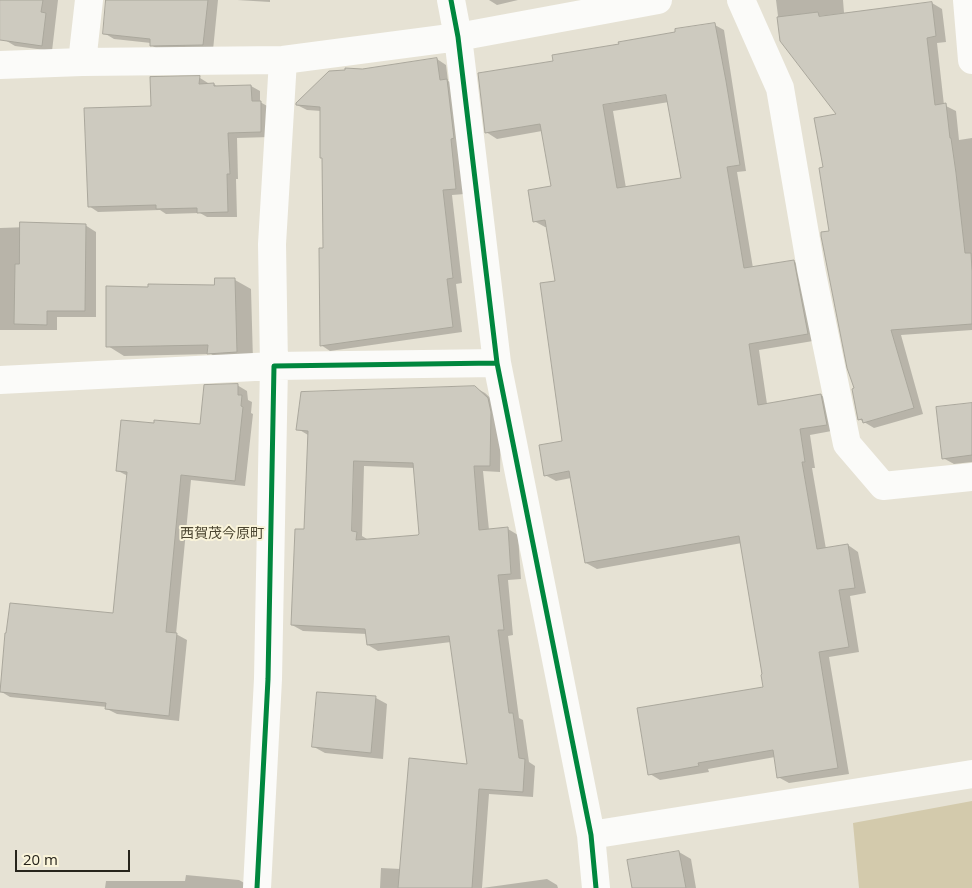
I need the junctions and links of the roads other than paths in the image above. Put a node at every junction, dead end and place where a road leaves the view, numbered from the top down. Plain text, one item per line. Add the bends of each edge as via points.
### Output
1 (89, 0) edge
2 (451, 0) edge
3 (658, 0) edge
4 (741, 0) edge
5 (967, 0) edge
6 (458, 37) junction
7 (283, 60) junction
8 (972, 60) edge
9 (82, 62) junction
10 (0, 65) edge
11 (497, 363) junction
12 (274, 366) junction
13 (0, 380) edge
14 (972, 478) edge
15 (972, 774) edge
16 (591, 835) junction
17 (257, 888) edge
18 (596, 888) edge

1 - 9 street
2 - 6 street
3 - 6 street
4 - 14 street via 780,88 811,269 847,444 883,486
5 - 8 street
6 - 7 street
6 - 11 street
7 - 9 street
7 - 12 street via 272,244
9 - 10 street
11 - 12 street
11 - 16 street
12 - 13 street
12 - 17 street via 268,679
15 - 16 street
16 - 18 street

